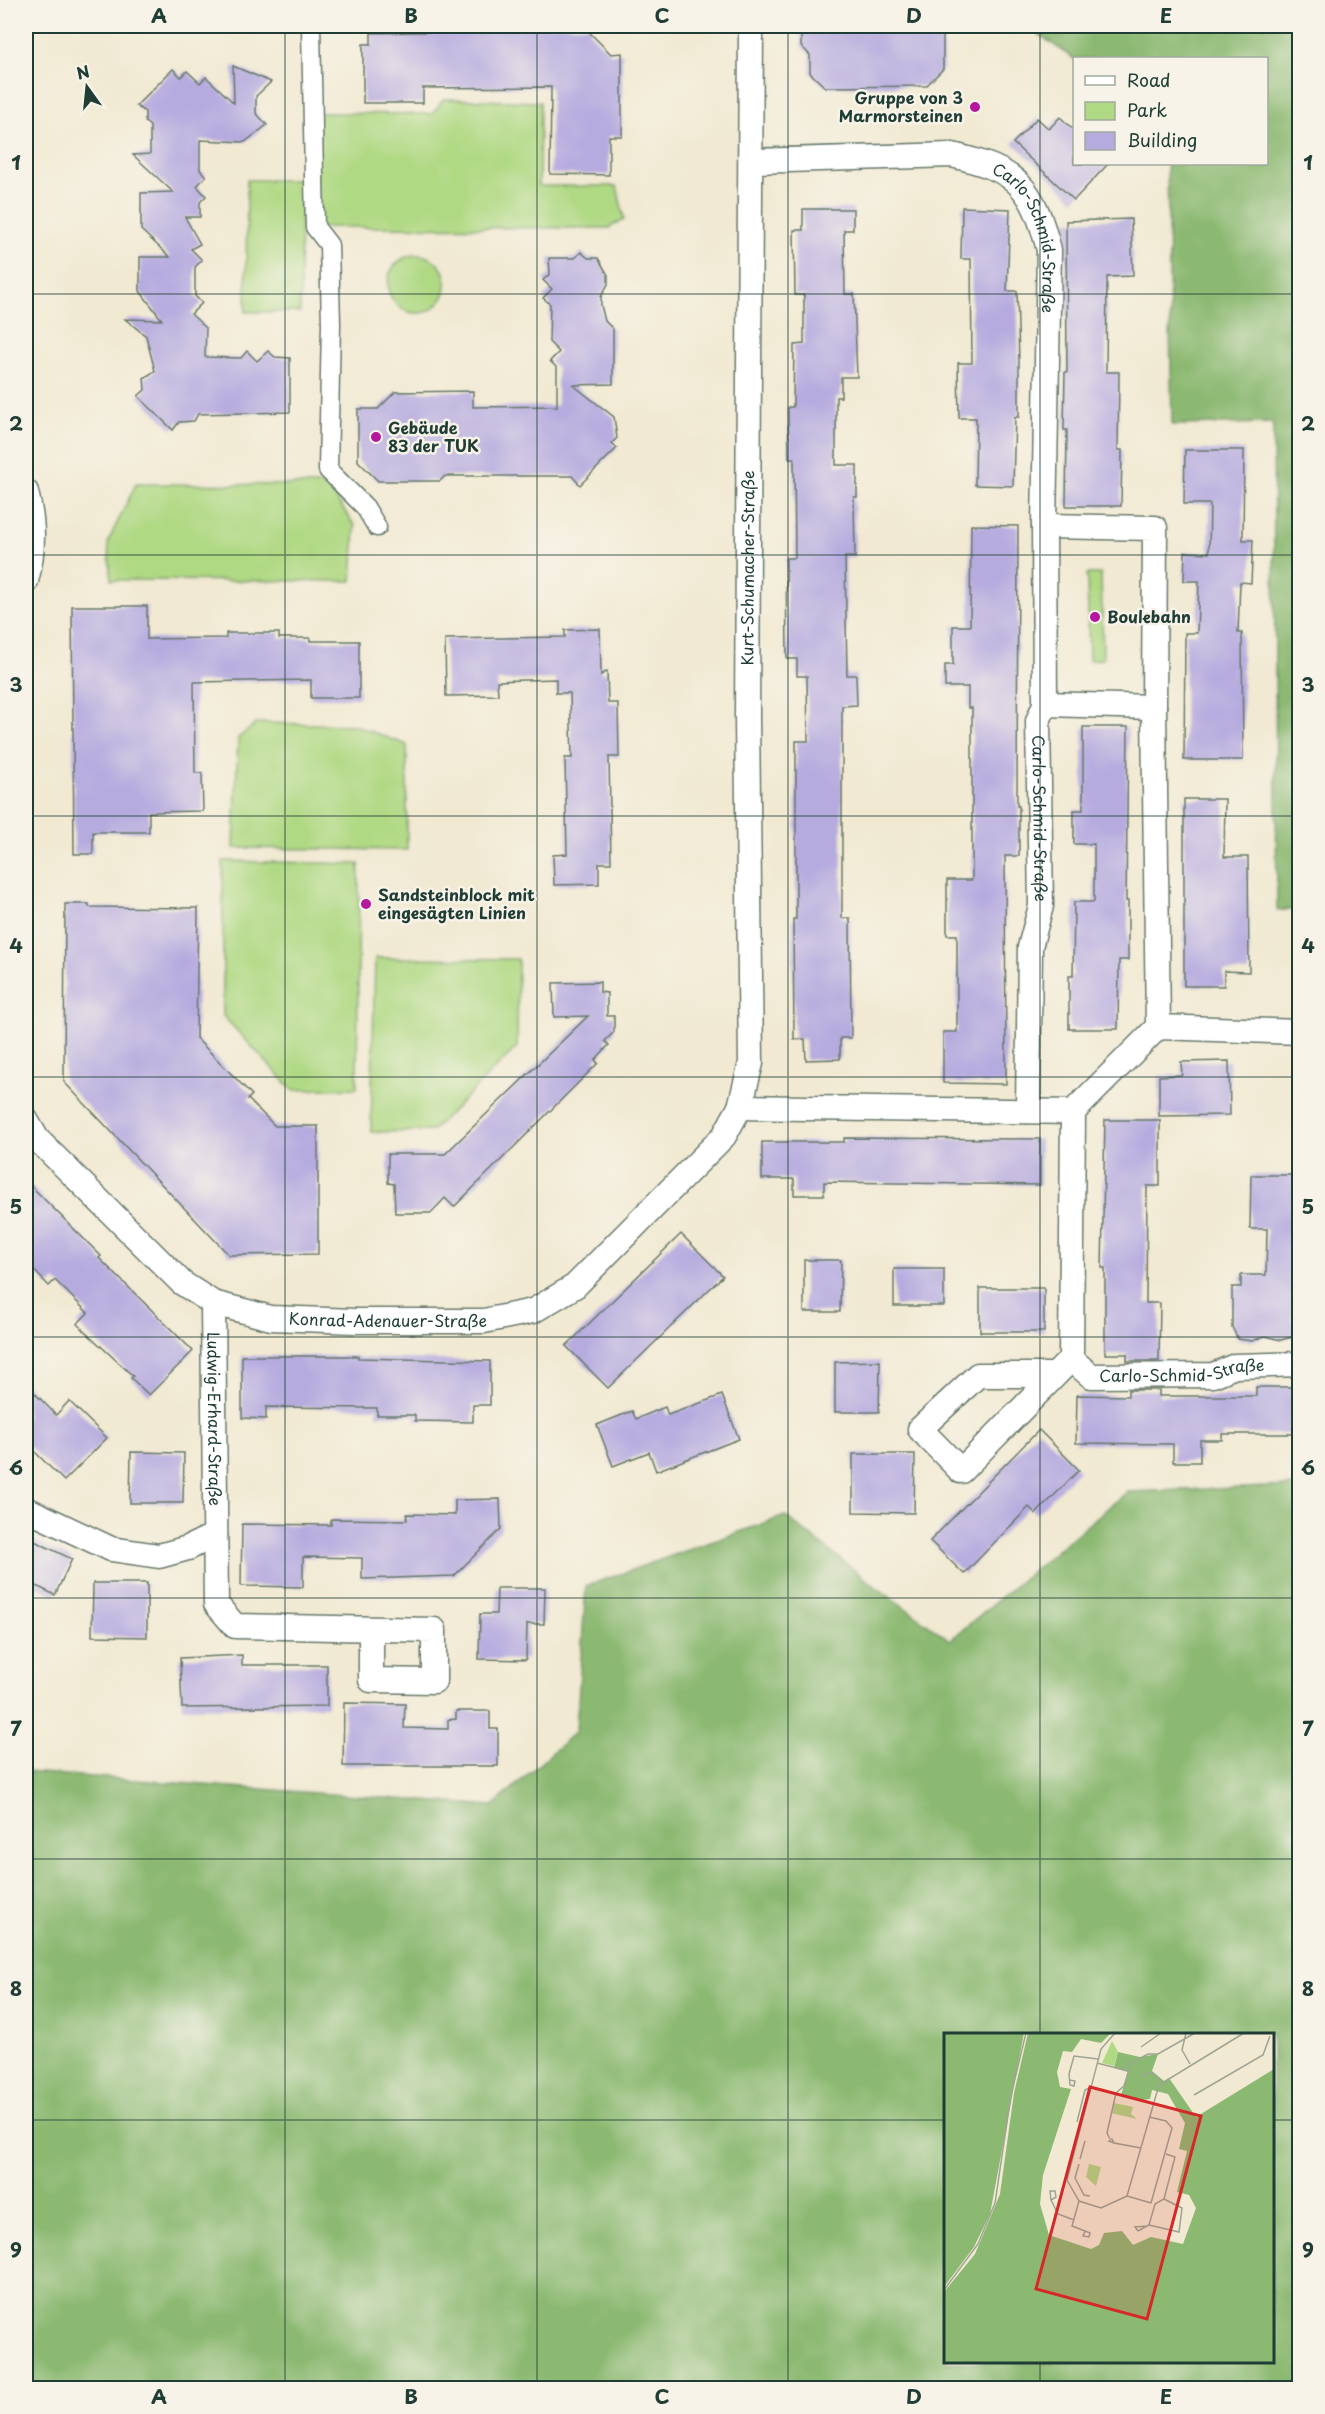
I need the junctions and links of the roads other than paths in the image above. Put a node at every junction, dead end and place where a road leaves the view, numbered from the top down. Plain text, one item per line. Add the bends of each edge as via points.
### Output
1 (310, 26) edge
2 (751, 26) edge
3 (751, 161) junction
4 (26, 492) edge
5 (1044, 526) junction
6 (377, 527) dead end
7 (26, 581) edge
8 (1045, 704) junction
9 (1154, 706) junction
10 (1158, 1027) junction
11 (1299, 1032) edge
12 (740, 1107) junction
13 (1028, 1111) junction
14 (1073, 1112) junction
15 (26, 1120) edge
16 (213, 1303) junction
17 (1299, 1364) edge
18 (1063, 1367) junction
19 (26, 1509) edge
20 (215, 1535) junction
21 (370, 1629) dead end

1 - 6 street via 315,227 329,245 328,470 365,507
2 - 3 street, Kurt-Schumacher-Straße
3 - 5 street, Carlo-Schmid-Straße via 952,155 1006,173 1027,193 1041,217 1049,250
3 - 12 street, Kurt-Schumacher-Straße via 747,716 751,1063
4 - 7 street via 33,534
5 - 8 street, Carlo-Schmid-Straße
5 - 9 street via 1155,528
8 - 9 street
8 - 13 street, Carlo-Schmid-Straße via 1038,721 1041,906 1030,947
9 - 10 street
10 - 11 street
10 - 14 street
12 - 13 street
12 - 16 street, Konrad-Adenauer-Straße via 724,1136 575,1286 533,1311 484,1321 356,1321 270,1318
13 - 14 street
14 - 18 street
15 - 16 street, Konrad-Adenauer-Straße via 37,1140 182,1282
16 - 20 street, Ludwig-Erhard-Straße
17 - 18 street, Carlo-Schmid-Straße via 1235,1366 1213,1375 1091,1376
18 - 18 street via 961,1471 920,1429 978,1375
19 - 20 street via 111,1549 159,1556
20 - 21 street, Ludwig-Erhard-Straße via 216,1604 235,1626

